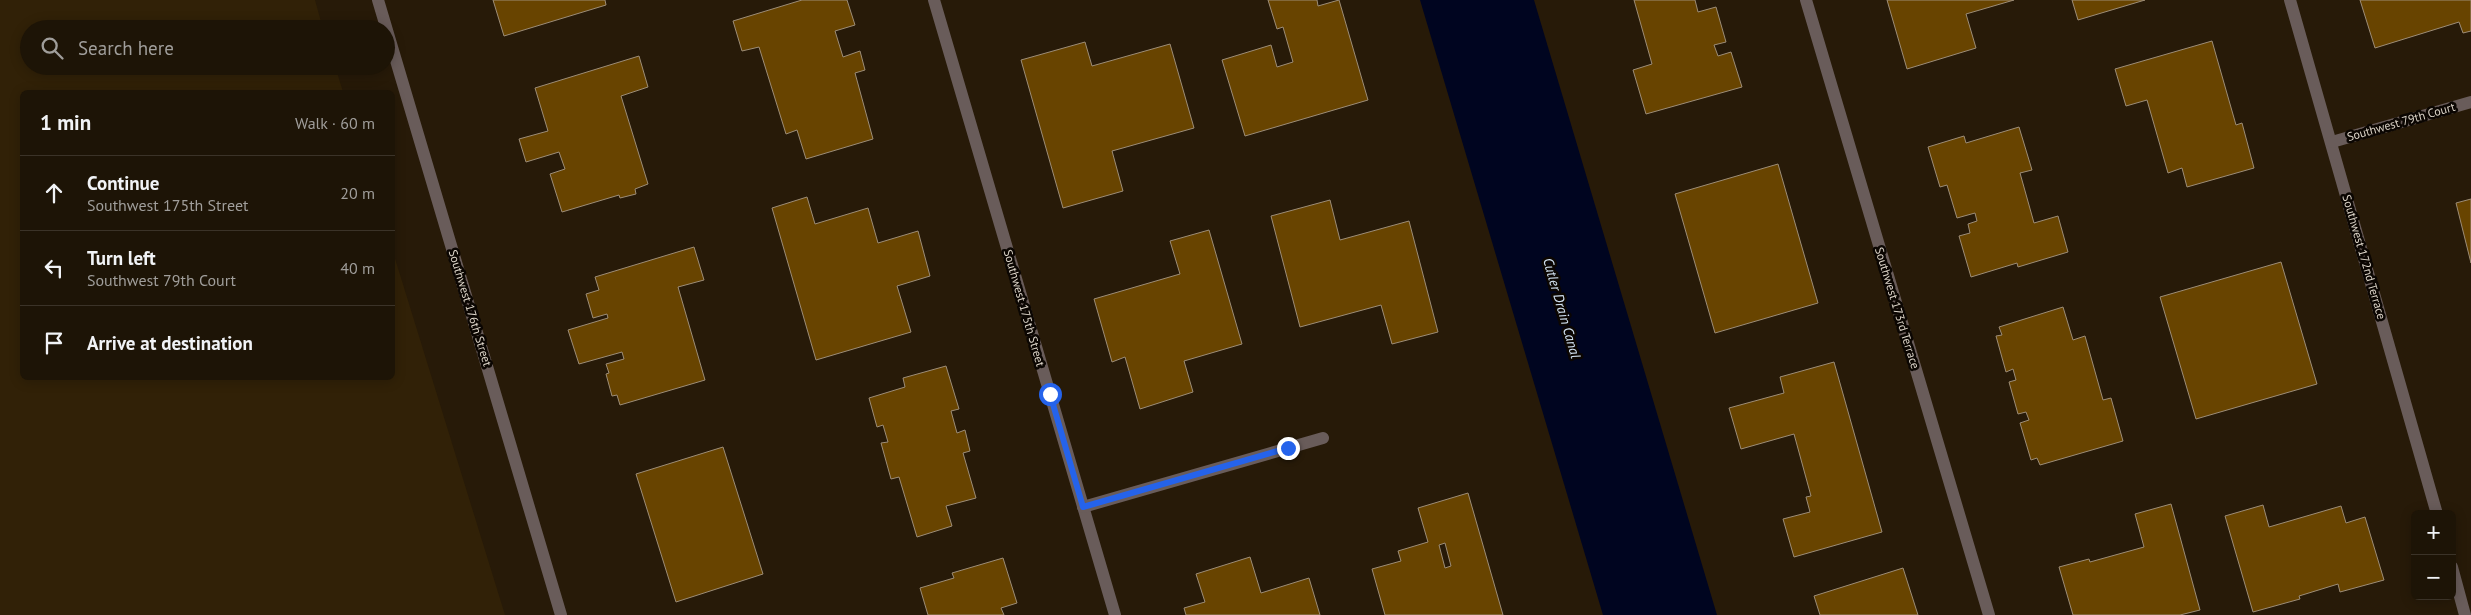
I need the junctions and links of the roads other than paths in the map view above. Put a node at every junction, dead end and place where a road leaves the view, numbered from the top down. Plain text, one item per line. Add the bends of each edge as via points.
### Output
1 (378, 0) edge
2 (934, 0) edge
3 (1806, 0) edge
4 (2290, 0) edge
5 (384, 20) edge
6 (395, 57) edge
7 (2471, 102) edge
8 (2332, 142) junction
9 (1323, 438) dead end
10 (1083, 507) junction
11 (2436, 510) edge
12 (2456, 582) edge
13 (561, 615) edge
14 (1115, 615) edge
15 (1989, 615) edge
16 (2465, 615) edge

1 - 5 street, Southwest 176th Street
2 - 10 street, Southwest 175th Street
3 - 15 street, Southwest 173rd Terrace
4 - 8 street, Southwest 172nd Terrace
6 - 13 street, Southwest 176th Street
7 - 8 street, Southwest 79th Court
8 - 11 street, Southwest 172nd Terrace
9 - 10 street
10 - 14 street, Southwest 175th Street
12 - 16 street

